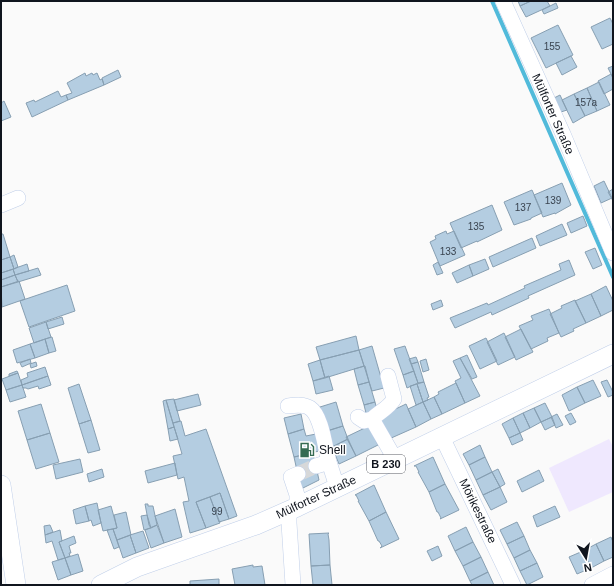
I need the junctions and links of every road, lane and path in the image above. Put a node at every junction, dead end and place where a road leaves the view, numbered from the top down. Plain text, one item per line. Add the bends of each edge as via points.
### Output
1 (503, 1) edge
2 (18, 198) dead end
3 (1, 205) edge
4 (601, 231) edge
5 (613, 253) edge
6 (613, 354) edge
7 (388, 376) dead end
8 (288, 406) dead end
9 (442, 437) junction
10 (395, 459) junction
11 (298, 474) dead end
12 (1, 485) edge
13 (337, 487) junction
14 (293, 508) junction
15 (613, 574) edge
16 (16, 585) edge
17 (100, 585) edge
18 (293, 585) edge
19 (513, 585) edge
20 (592, 585) edge

1 - 4 street, Mülforter Straße via 563,134
2 - 3 street
4 - 5 street, Mülforter Straße
6 - 9 main road, Mülforter Straße / B 230
7 - 10 street via 394,399 389,407 365,418
8 - 13 street via 302,405 315,413 319,422 322,464
9 - 10 main road, Mülforter Straße / B 230
9 - 19 street, Mörikestraße
10 - 13 main road, Mülforter Straße / B 230
11 - 14 street via 291,477 297,495
12 - 16 main road
13 - 14 main road, Mülforter Straße / B 230
14 - 17 main road, Mülforter Straße / B 230 via 249,528 137,568
14 - 18 street via 289,523
15 - 20 street

